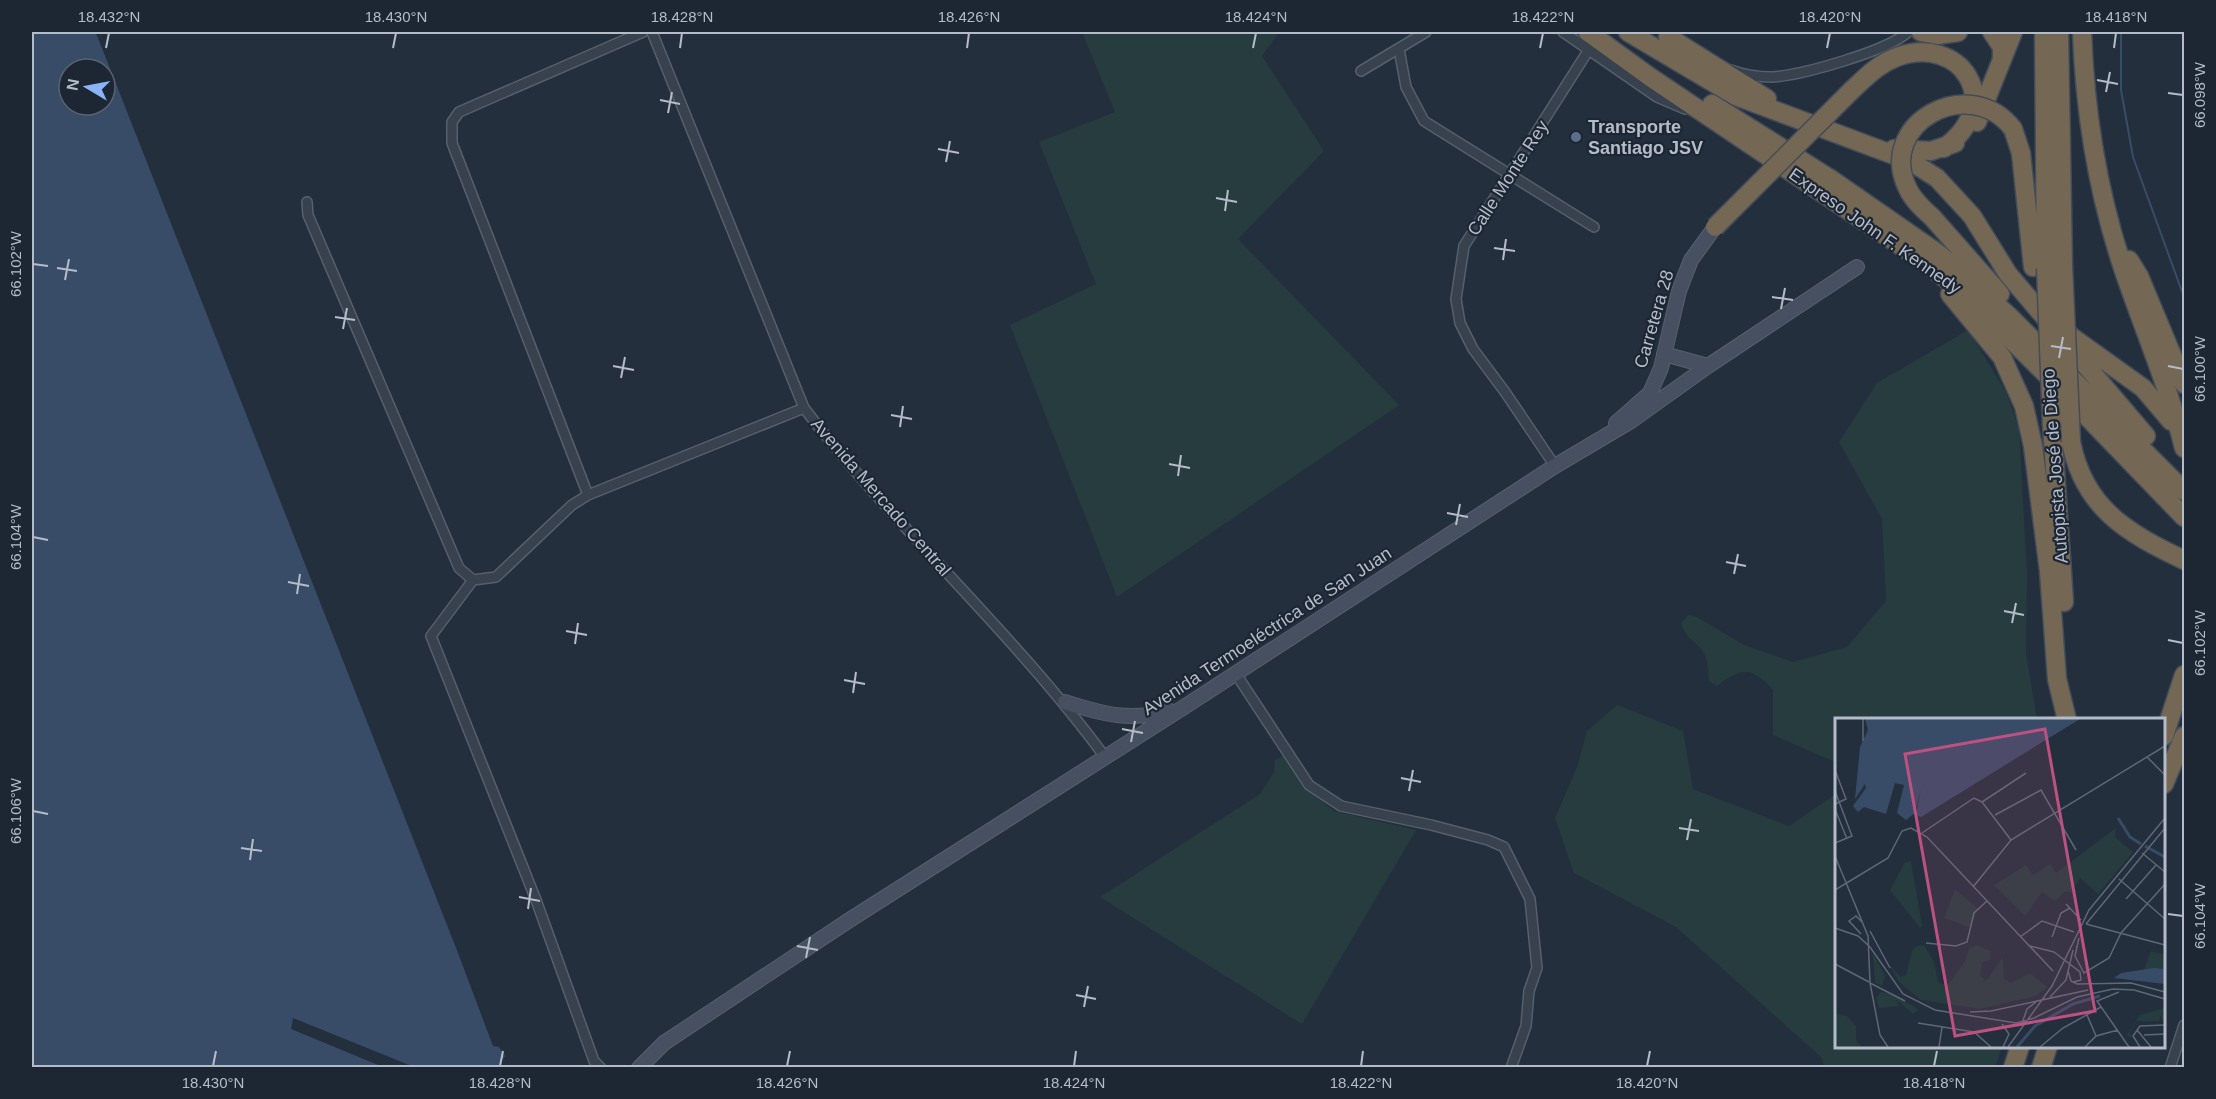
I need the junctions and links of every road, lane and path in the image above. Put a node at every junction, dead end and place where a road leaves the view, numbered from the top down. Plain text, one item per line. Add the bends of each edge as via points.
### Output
1 (643, 32) edge
2 (652, 32) edge
3 (1426, 32) edge
4 (1563, 32) edge
5 (1588, 32) edge
6 (1607, 32) edge
7 (1628, 32) edge
8 (1908, 32) edge
9 (1922, 32) edge
10 (1958, 32) edge
11 (1992, 32) edge
12 (2013, 32) edge
13 (2044, 32) edge
14 (2059, 32) edge
15 (2082, 32) edge
16 (1663, 34) edge
17 (1399, 49) junction
18 (1588, 51) junction
19 (2002, 62) junction
20 (1361, 70) dead end
21 (1793, 118) junction
22 (1720, 124) junction
23 (1874, 147) junction
24 (1944, 148) junction
25 (1510, 176) junction
26 (307, 202) dead end
27 (1594, 227) dead end
28 (1715, 227) joint
29 (2114, 238) junction
30 (1922, 260) junction
31 (1857, 267) dead end
32 (2047, 267) junction
33 (2008, 316) junction
34 (2043, 316) junction
35 (1664, 354) junction
36 (1708, 366) junction
37 (2184, 384) edge
38 (804, 408) junction
39 (1596, 440) junction
40 (2183, 441) edge
41 (1555, 466) junction
42 (2162, 468) junction
43 (2184, 491) edge
44 (588, 495) junction
45 (2184, 517) edge
46 (2184, 560) edge
47 (473, 580) junction
48 (1236, 674) junction
49 (2184, 675) edge
50 (1065, 702) junction
51 (1181, 709) junction
52 (2069, 718) edge
53 (2070, 718) edge
54 (2165, 730) edge
55 (2184, 736) edge
56 (1105, 757) junction
57 (2165, 779) edge
58 (2184, 1024) edge
59 (2020, 1048) edge
60 (2048, 1048) edge
61 (601, 1068) edge
62 (639, 1068) edge
63 (1510, 1068) edge
64 (2013, 1068) edge
65 (2041, 1068) edge
66 (2170, 1068) edge

1 - 44 street via 459,112 452,122 452,143
2 - 38 street, Avenida Mercado Central
3 - 17 street
4 - 18 street
5 - 22 highway, Expreso John F. Kennedy
6 - 33 highway, Expreso John F. Kennedy via 1940,255
7 - 21 highway via 1736,96
8 - 16 street via 1899,40 1865,53 1771,77 1738,72
9 - 10 highway
11 - 19 highway via 2002,47
12 - 19 highway
13 - 32 highway, Autopista José de Diego
14 - 32 highway
15 - 29 highway via 2087,113
16 - 21 highway
17 - 20 street
17 - 25 street via 1406,87 1424,121
18 - 22 street via 1657,97
18 - 25 street, Calle Monte Rey
19 - 24 highway via 1973,128 1958,142
21 - 23 highway
22 - 30 highway, Expreso John F. Kennedy
23 - 24 highway via 1914,151
23 - 34 highway via 1910,161 1948,187 1972,216 2008,274
24 - 28 highway, bridge via 1968,125 1974,107 1966,73 1957,63 1930,54 1905,54 1879,66 1852,90
25 - 27 street
25 - 41 street, Calle Monte Rey via 1464,246 1456,299 1460,323 1473,349
26 - 47 street via 308,215 459,568
28 - 35 street, Carretera 28 via 1691,260
29 - 37 highway via 2139,276
29 - 40 highway
30 - 45 highway, Expreso John F. Kennedy via 1964,293
30 - 52 highway via 2002,357 2024,406 2049,571 2057,679
31 - 36 street, Avenida Termoeléctrica de San Juan
32 - 33 highway, bridge via 2013,129 1996,112 1964,104 1941,108 1914,128 1902,152 1902,171 1914,199 2000,294
32 - 46 highway, bridge via 2071,442 2084,485 2109,514 2137,536
32 - 53 highway, Autopista José de Diego, bridge
33 - 42 highway, Expreso John F. Kennedy
34 - 40 highway via 2143,388 2161,406
34 - 42 highway via 2152,444
35 - 36 street
35 - 39 street, Carretera 28 via 1650,393
36 - 39 street, Avenida Termoeléctrica de San Juan via 1631,422
38 - 44 street
38 - 50 street, Avenida Mercado Central via 844,460
39 - 41 street, Avenida Termoeléctrica de San Juan
41 - 48 street, Avenida Termoeléctrica de San Juan
42 - 43 highway, Expreso John F. Kennedy
44 - 47 street via 572,505 496,578
47 - 61 street via 431,636 536,900 594,1061
48 - 51 street, Avenida Termoeléctrica de San Juan
48 - 63 street via 1309,785 1341,806 1431,825 1504,847 1530,899 1537,968 1529,991 1526,1026
49 - 54 highway
50 - 51 street via 1121,717 1145,717
50 - 56 street, Avenida Mercado Central
51 - 56 street, Avenida Termoeléctrica de San Juan
55 - 57 highway
56 - 62 street, Avenida Termoeléctrica de San Juan via 846,922 674,1037
58 - 66 street
59 - 64 highway
60 - 65 highway

